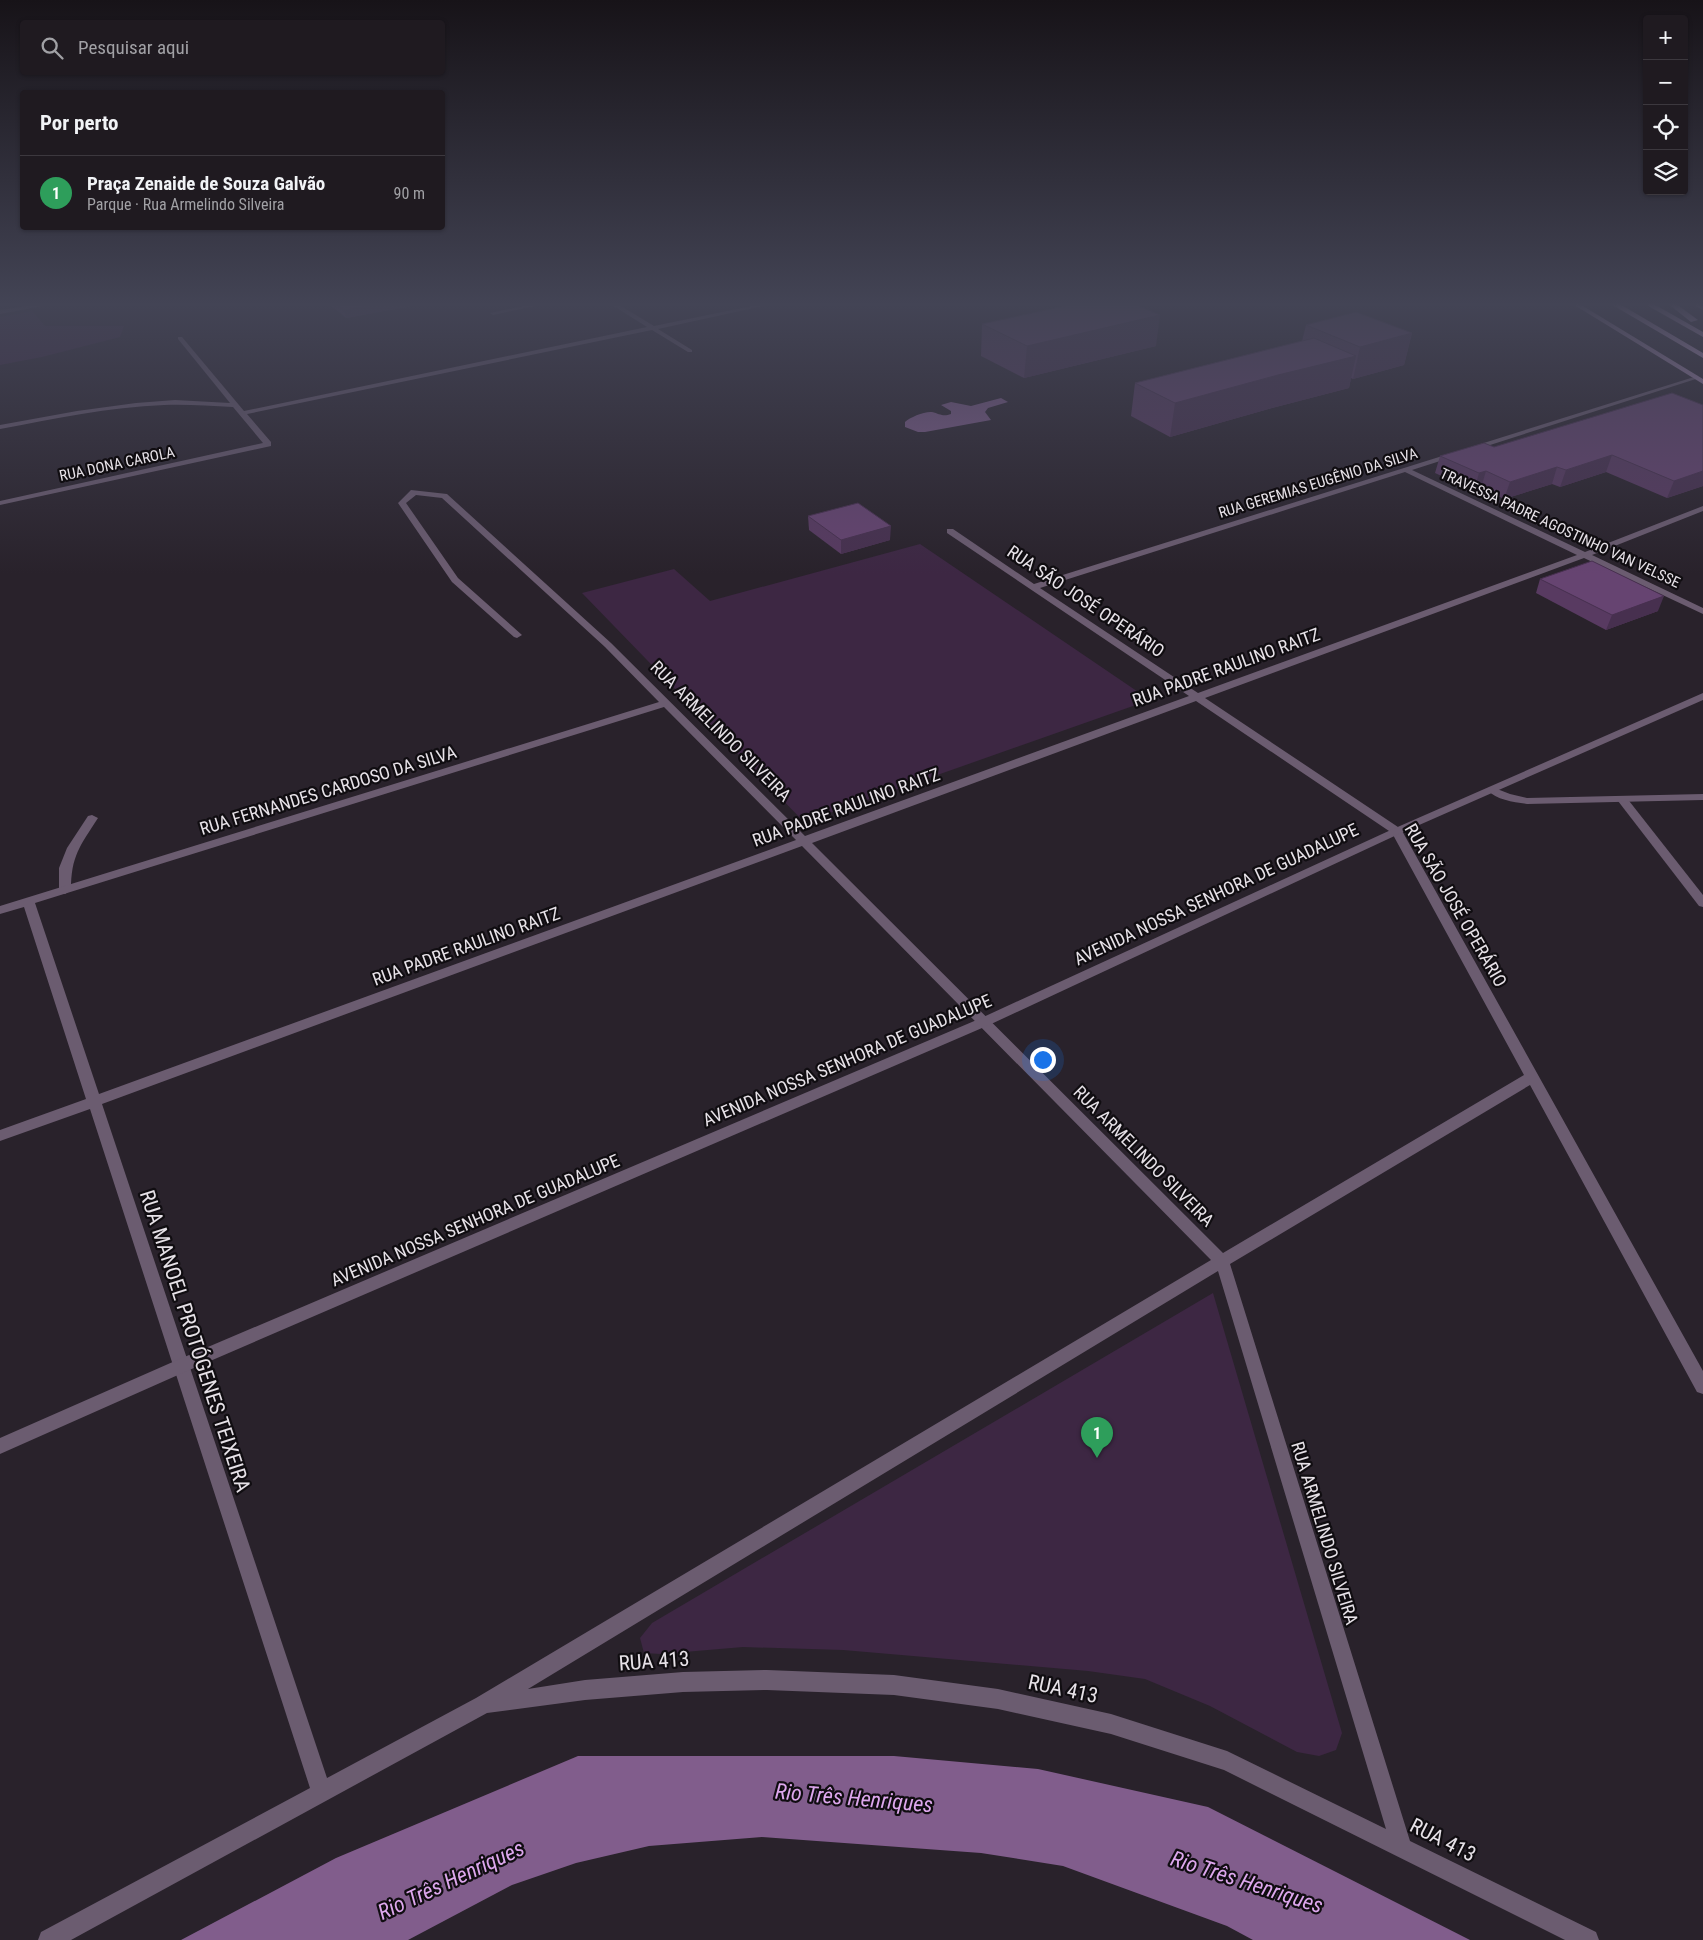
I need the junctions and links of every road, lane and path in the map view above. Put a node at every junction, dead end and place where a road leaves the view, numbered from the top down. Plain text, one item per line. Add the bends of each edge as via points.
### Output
1 (226, 394) edge
2 (337, 394) edge
3 (1656, 394) edge
4 (236, 405) junction
5 (243, 413) junction
6 (0, 427) edge
7 (1406, 470) junction
8 (0, 504) edge
9 (1703, 508) edge
10 (950, 531) dead end
11 (1584, 554) junction
12 (1033, 587) junction
13 (1703, 611) edge
14 (517, 635) dead end
15 (1703, 696) edge
16 (1197, 697) junction
17 (667, 703) junction
18 (1492, 790) junction
19 (1703, 797) edge
20 (1622, 799) junction
21 (92, 818) dead end
22 (1397, 831) junction
23 (804, 841) junction
24 (65, 890) junction
25 (28, 901) junction
26 (1703, 902) edge
27 (0, 910) edge
28 (984, 1022) junction
29 (1532, 1077) junction
30 (94, 1102) junction
31 (0, 1136) edge
32 (1222, 1261) junction
33 (181, 1366) junction
34 (1703, 1387) edge
35 (0, 1446) edge
36 (483, 1705) junction
37 (322, 1793) junction
38 (1401, 1846) junction
39 (49, 1940) edge
40 (1588, 1940) edge

1 - 4 street
2 - 5 street
3 - 7 street, RUA GEREMIAS EUGÊNIO DA SILVA
4 - 5 street
4 - 6 street via 182,402 136,405
5 - 8 street, RUA DONA CAROLA via 268,444
7 - 11 street, TRAVESSA PADRE AGOSTINHO VAN VELSSE
7 - 12 street, RUA GEREMIAS EUGÊNIO DA SILVA
9 - 11 street, RUA PADRE RAULINO RAITZ
10 - 12 street, RUA SÃO JOSÉ OPERÁRIO
11 - 13 street, TRAVESSA PADRE AGOSTINHO VAN VELSSE
11 - 16 street, RUA PADRE RAULINO RAITZ
12 - 16 street, RUA SÃO JOSÉ OPERÁRIO
14 - 17 street, RUA ARMELINDO SILVEIRA via 456,580 402,503 414,492 444,496
15 - 18 street, AVENIDA NOSSA SENHORA DE GUADALUPE
16 - 22 street, RUA SÃO JOSÉ OPERÁRIO
16 - 23 street, RUA PADRE RAULINO RAITZ
17 - 23 street, RUA ARMELINDO SILVEIRA
17 - 24 street, RUA FERNANDES CARDOSO DA SILVA
18 - 20 street via 1528,801
18 - 22 street, AVENIDA NOSSA SENHORA DE GUADALUPE
19 - 20 street
20 - 26 street
21 - 24 street via 65,868
22 - 28 street, AVENIDA NOSSA SENHORA DE GUADALUPE
22 - 29 street, RUA SÃO JOSÉ OPERÁRIO
23 - 28 street, RUA ARMELINDO SILVEIRA
23 - 30 street, RUA PADRE RAULINO RAITZ
24 - 25 street, RUA FERNANDES CARDOSO DA SILVA
25 - 27 street, RUA FERNANDES CARDOSO DA SILVA
25 - 30 street, RUA MANOEL PROTÓGENES TEIXEIRA
28 - 32 street, RUA ARMELINDO SILVEIRA
28 - 33 street, AVENIDA NOSSA SENHORA DE GUADALUPE
29 - 32 street
29 - 34 street, RUA SÃO JOSÉ OPERÁRIO
30 - 31 street, RUA PADRE RAULINO RAITZ
30 - 33 street, RUA MANOEL PROTÓGENES TEIXEIRA
32 - 36 street
32 - 38 street, RUA ARMELINDO SILVEIRA
33 - 35 street, AVENIDA NOSSA SENHORA DE GUADALUPE
33 - 37 street, RUA MANOEL PROTÓGENES TEIXEIRA
36 - 37 street
36 - 38 street, RUA 413 via 585,1690 683,1682 767,1680 894,1685 998,1699 1111,1724 1227,1761
37 - 39 street
38 - 40 street, RUA 413

